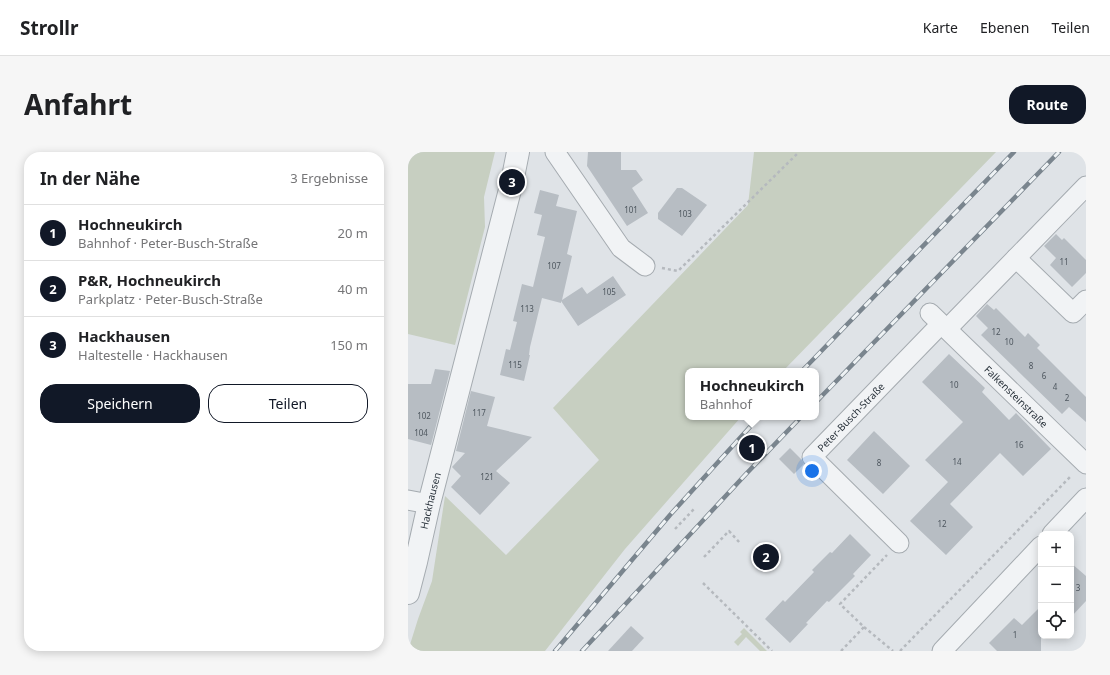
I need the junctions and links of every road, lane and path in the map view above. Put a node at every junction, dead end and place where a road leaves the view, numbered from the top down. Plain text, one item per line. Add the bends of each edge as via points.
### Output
1 (518, 152) edge
2 (555, 152) edge
3 (799, 152) edge
4 (1086, 186) edge
5 (1016, 258) junction
6 (645, 266) joint
7 (1086, 300) edge
8 (940, 322) junction
9 (1085, 463) edge
10 (1086, 498) edge
11 (418, 502) edge
12 (694, 509) dead end
13 (675, 529) dead end
14 (1055, 531) edge
15 (740, 543) dead end
16 (899, 543) joint
17 (1038, 549) edge
18 (704, 557) dead end
19 (703, 583) dead end
20 (408, 593) edge
21 (864, 627) junction
22 (772, 651) edge
23 (841, 651) edge
24 (893, 651) edge
25 (900, 651) edge
26 (942, 651) edge

1 - 11 street, Hackhausen via 512,182
2 - 6 street via 621,248
3 - 6 path via 678,270
4 - 5 street
5 - 7 street via 1073,313
5 - 8 street
8 - 9 street, Falkensteinstraße
8 - 16 street, Peter-Busch-Straße via 812,457
9 - 25 path
10 - 14 street
11 - 20 street, Hackhausen via 415,566
12 - 13 path
15 - 18 path via 729,531
16 - 21 path via 840,604
17 - 26 street
19 - 22 path
21 - 23 path
21 - 24 path

